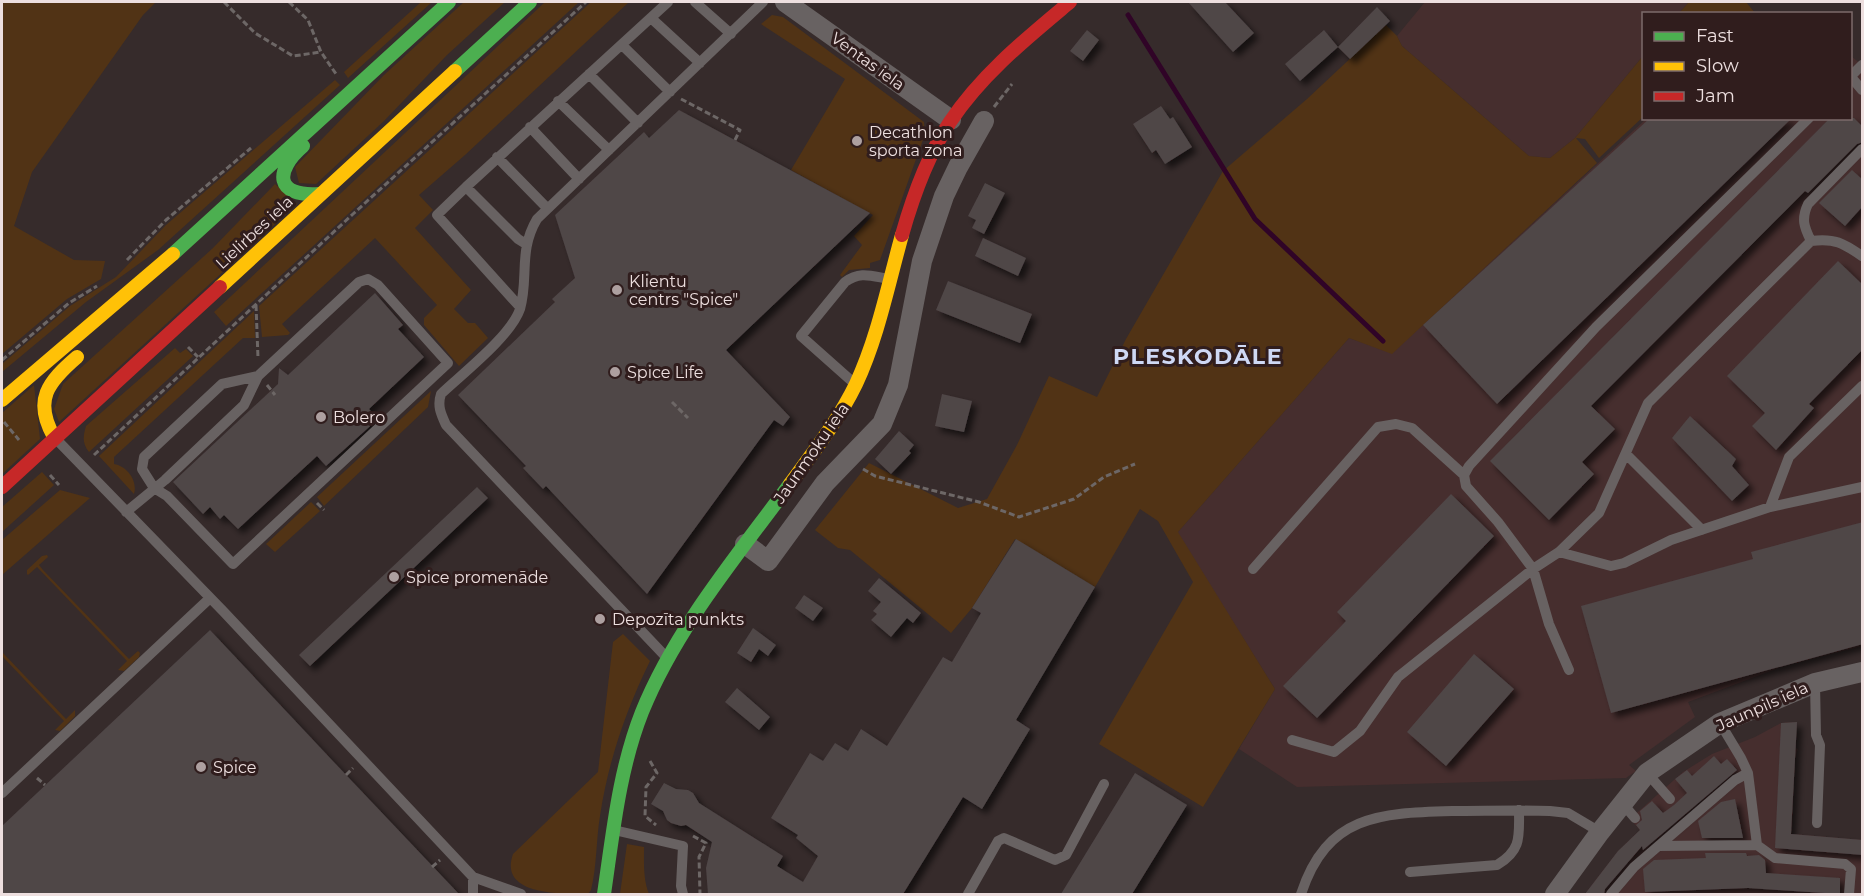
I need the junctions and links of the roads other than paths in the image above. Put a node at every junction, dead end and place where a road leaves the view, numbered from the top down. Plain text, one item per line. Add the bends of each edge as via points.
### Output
1 (448, 2) edge
2 (514, 2) edge
3 (530, 2) edge
4 (668, 2) edge
5 (695, 2) edge
6 (763, 2) edge
7 (785, 2) edge
8 (1071, 2) edge
9 (651, 18) junction
10 (731, 34) junction
11 (622, 45) junction
12 (700, 63) junction
13 (1863, 65) edge
14 (589, 74) junction
15 (1852, 76) edge
16 (1852, 78) edge
17 (1863, 90) edge
18 (674, 94) junction
19 (427, 96) junction
20 (558, 101) junction
21 (334, 106) junction
22 (951, 120) junction
23 (1807, 120) edge
24 (984, 121) road end
25 (638, 123) junction
26 (530, 127) junction
27 (1863, 148) edge
28 (609, 150) junction
29 (497, 157) junction
30 (264, 171) junction
31 (579, 179) junction
32 (466, 187) junction
33 (319, 194) junction
34 (547, 208) junction
35 (221, 229) dead end
36 (1811, 241) junction
37 (526, 244) junction
38 (897, 255) junction
39 (1863, 256) edge
40 (168, 260) junction
41 (922, 261) junction
42 (891, 279) junction
43 (520, 307) junction
44 (84, 312) dead end
45 (85, 350) dead end
46 (258, 376) junction
47 (856, 384) junction
48 (1863, 386) edge
49 (2, 400) edge
50 (54, 437) junction
51 (1626, 454) junction
52 (1464, 476) junction
53 (2, 487) edge
54 (1863, 487) edge
55 (154, 488) junction
56 (1770, 507) junction
57 (126, 512) junction
58 (1702, 530) junction
59 (746, 544) junction
60 (1559, 552) junction
61 (1253, 569) dead end
62 (1533, 570) junction
63 (209, 599) junction
64 (667, 658) junction
65 (1569, 670) dead end
66 (1863, 672) edge
67 (1815, 683) junction
68 (1719, 723) junction
69 (1292, 740) dead end
70 (1647, 773) junction
71 (1748, 773) junction
72 (1104, 784) dead end
73 (2, 793) edge
74 (1670, 799) dead end
75 (1519, 810) junction
76 (1817, 823) dead end
77 (613, 830) junction
78 (1600, 831) junction
79 (1757, 845) junction
80 (1659, 846) junction
81 (1410, 872) dead end
82 (473, 877) junction
83 (473, 894) edge
84 (521, 894) edge
85 (604, 894) edge
86 (683, 894) edge
87 (968, 894) edge
88 (1301, 894) edge
89 (1555, 894) edge
90 (1611, 894) edge
91 (1849, 894) edge

1 - 21 main road
2 - 19 main road via 457,56
3 - 19 main road, Lielirbes iela
4 - 9 lane
5 - 10 lane
6 - 10 lane
7 - 22 street, Ventas iela
8 - 22 main road, Jaunmoku iela via 1014,49
9 - 11 lane
9 - 12 lane
10 - 12 lane
11 - 14 lane
11 - 18 lane
12 - 18 lane
13 - 15 lane
14 - 20 lane
14 - 25 lane
16 - 17 lane
18 - 25 lane
19 - 33 main road, Lielirbes iela
20 - 26 lane
20 - 28 lane
21 - 30 main road
21 - 33 main road via 323,126 296,152 283,172 292,192
22 - 38 main road, Jaunmoku iela via 924,171
23 - 52 lane via 1596,327
24 - 41 street, Jaunmoku iela via 944,196
25 - 28 lane
26 - 29 lane
26 - 31 lane
27 - 36 lane via 1808,204 1802,215
28 - 31 lane
29 - 32 lane
29 - 34 lane
30 - 35 main road
30 - 40 main road
31 - 34 lane
32 - 37 lane
32 - 43 lane via 437,215
33 - 50 main road, Lielirbes iela
34 - 37 lane via 534,224
36 - 39 lane via 1840,241
36 - 51 lane via 1648,403
37 - 43 lane
38 - 41 street
38 - 42 main road, Jaunmoku iela
40 - 44 main road via 146,268
40 - 49 main road
41 - 59 street, Jaunmoku iela via 898,385 882,424 825,483 768,561
42 - 47 main road, Jaunmoku iela
42 - 47 lane via 854,275 801,336
43 - 64 lane via 499,339 441,394 439,408 446,425
45 - 50 main road via 50,384 45,396 44,420
46 - 55 lane via 244,405
46 - 55 lane via 222,384 144,457 142,469
46 - 55 lane via 359,282 368,279 378,285 448,363 233,564 167,496
47 - 59 main road, Jaunmoku iela via 834,424
48 - 56 lane via 1790,457
50 - 53 main road, Lielirbes iela
50 - 57 lane
51 - 58 lane
51 - 60 lane via 1599,513
52 - 61 lane via 1412,428 1396,424 1378,427
52 - 62 lane via 1466,486
54 - 56 lane
55 - 57 lane
56 - 58 lane
57 - 63 lane
58 - 60 lane via 1611,566
59 - 64 main road, Jaunmoku iela
60 - 62 lane
62 - 65 lane via 1549,624
62 - 69 lane via 1398,677 1360,730 1334,752
63 - 73 lane
63 - 82 lane
64 - 77 main road, Jaunmoku iela via 628,753
66 - 67 street, Jaunpils iela
67 - 68 street, Jaunpils iela
67 - 76 lane via 1816,735 1820,745
68 - 70 street, Jaunpils iela
68 - 71 lane
70 - 74 lane
70 - 78 street, Jaunpils iela via 1629,811
71 - 79 lane
71 - 80 lane
72 - 87 lane via 1066,855 1055,860 1004,838 998,841
75 - 78 lane via 1568,813
75 - 81 lane via 1519,840 1506,860 1497,865
75 - 88 lane via 1381,815 1343,832 1326,847 1308,873
77 - 85 main road, Jaunmoku iela
77 - 86 lane via 683,846
78 - 89 street, Jaunpils iela
79 - 80 lane
79 - 91 lane via 1775,858 1845,864 1851,869
80 - 90 lane
82 - 83 lane
82 - 84 lane

